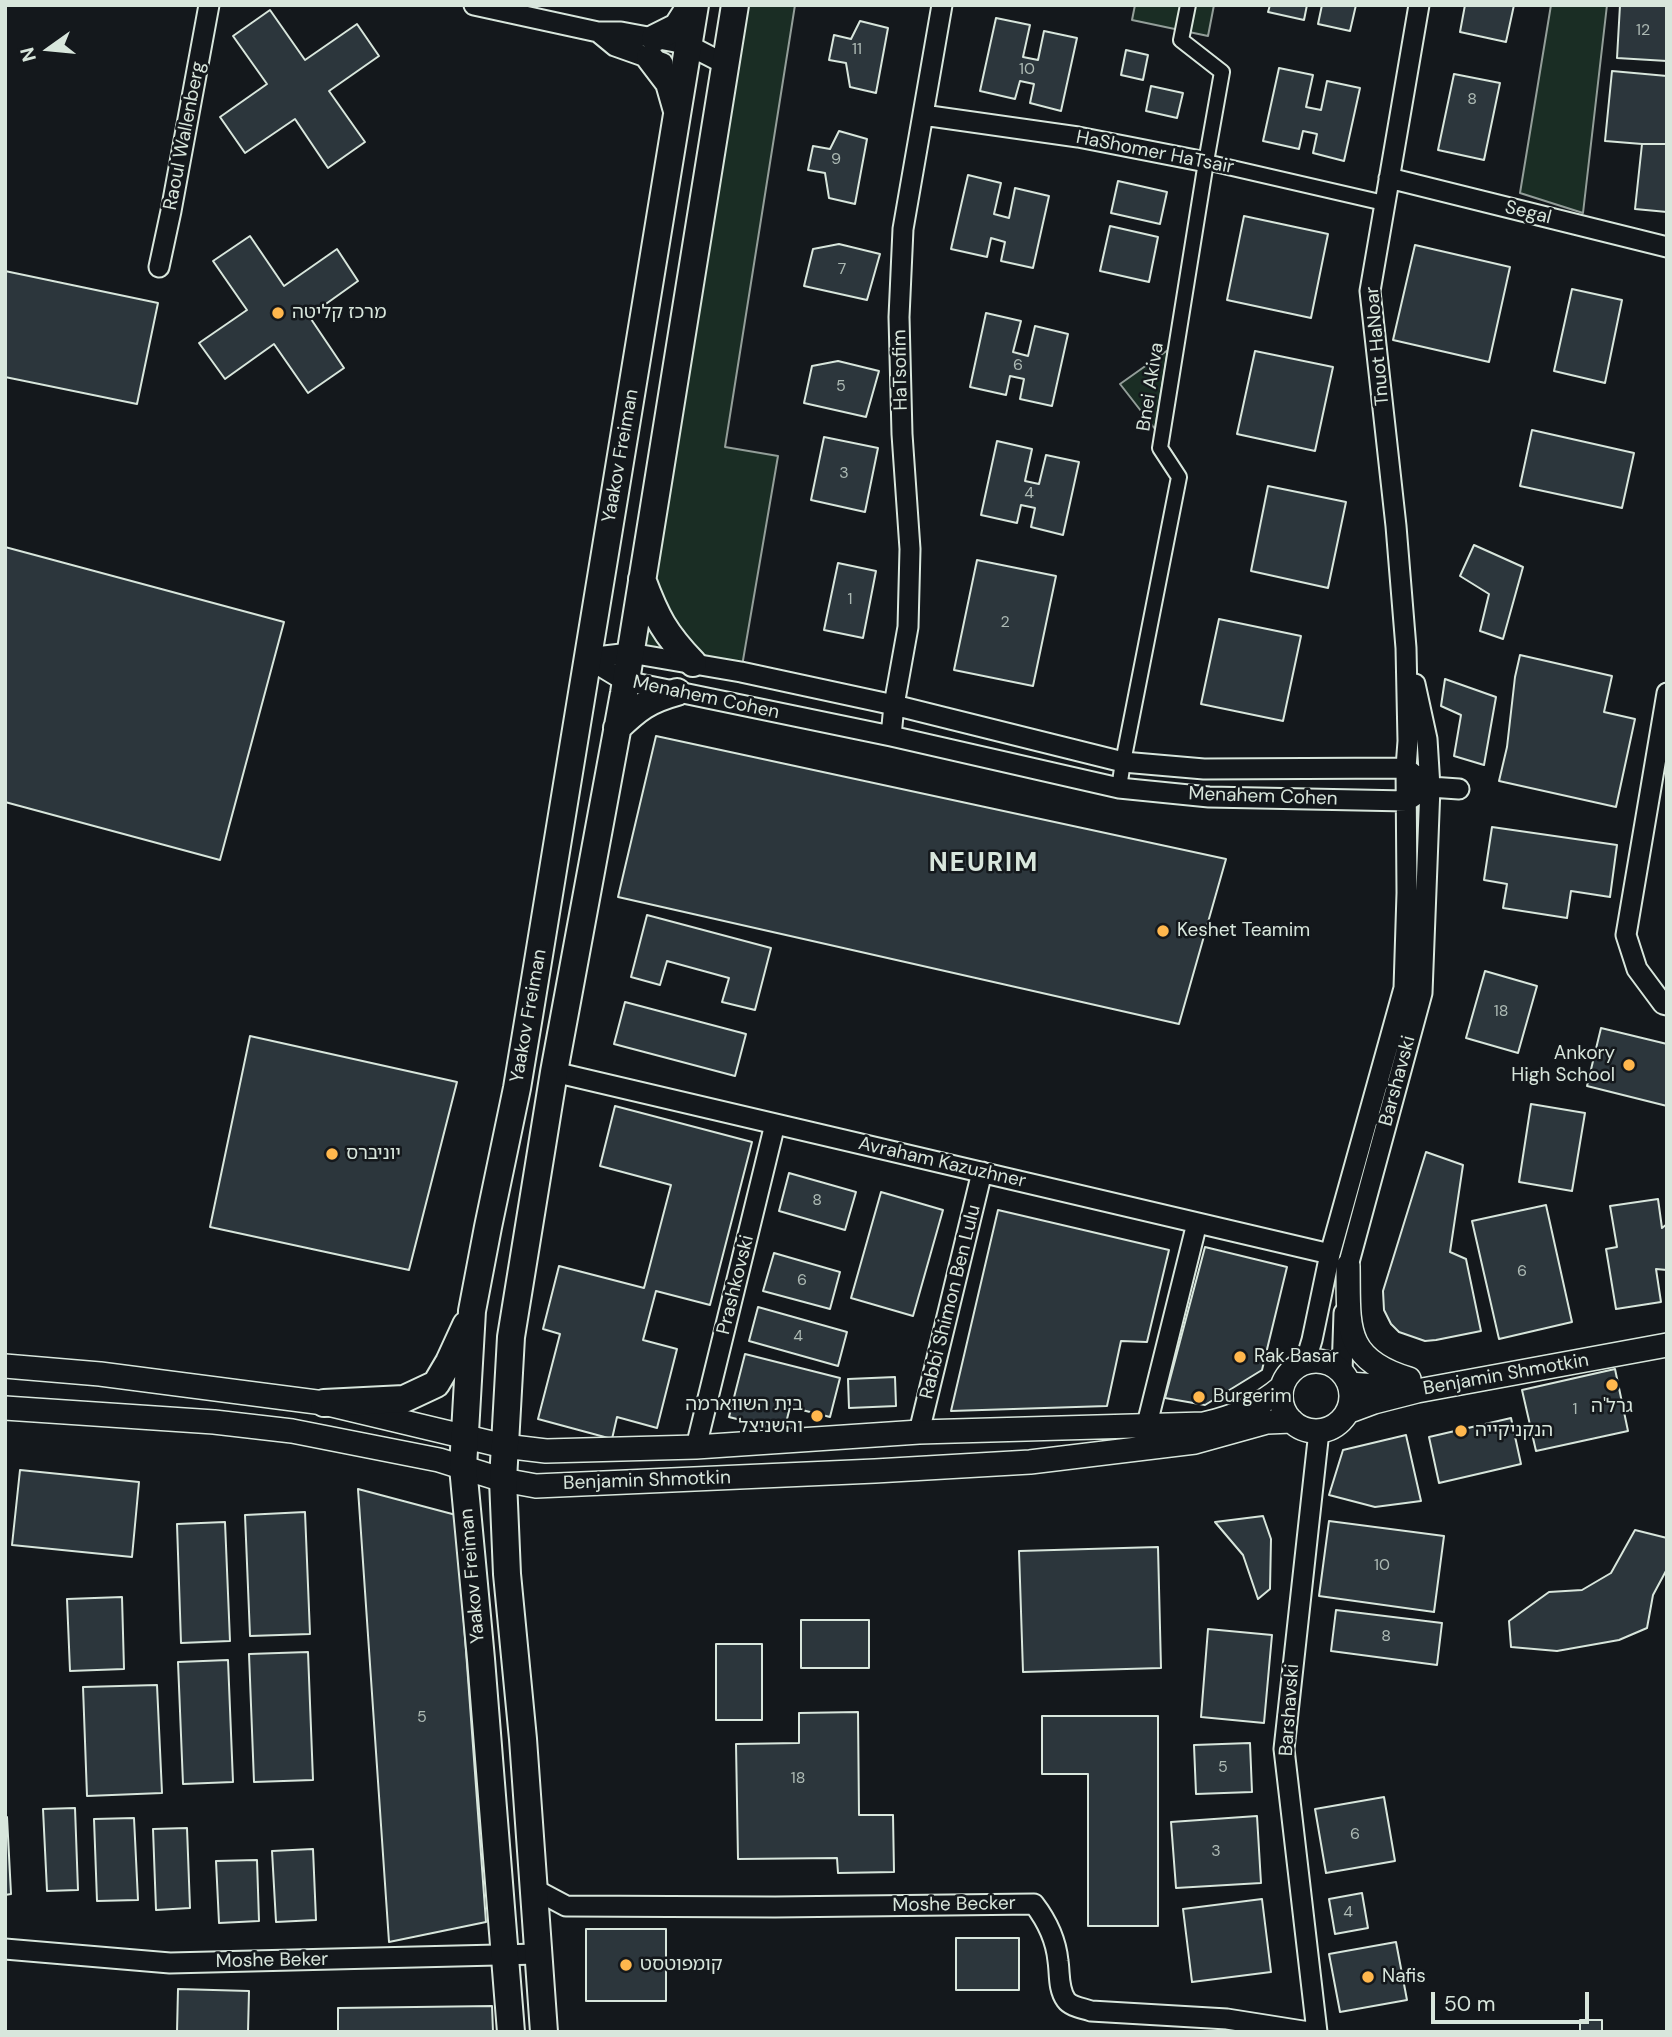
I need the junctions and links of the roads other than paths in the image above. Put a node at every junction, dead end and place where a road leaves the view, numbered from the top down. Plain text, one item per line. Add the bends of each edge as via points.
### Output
1 (209, 5) edge
2 (474, 5) edge
3 (693, 5) edge
4 (735, 5) edge
5 (942, 5) edge
6 (1188, 5) edge
7 (1419, 5) edge
8 (653, 48) junction
9 (686, 57) junction
10 (725, 64) junction
11 (678, 113) junction
12 (923, 115) junction
13 (1206, 162) junction
14 (1389, 178) junction
15 (1384, 203) junction
16 (1667, 247) edge
17 (159, 267) dead end
18 (642, 579) junction
19 (1406, 648) junction
20 (630, 653) junction
21 (587, 658) junction
22 (692, 663) junction
23 (625, 681) junction
24 (677, 692) junction
25 (1667, 693) edge
26 (894, 705) junction
27 (617, 728) junction
28 (891, 736) junction
29 (1123, 762) junction
30 (1406, 768) junction
31 (1430, 787) junction
32 (1119, 788) junction
33 (1459, 789) dead end
34 (1407, 801) junction
35 (1667, 1006) edge
36 (554, 1072) junction
37 (775, 1124) junction
38 (982, 1172) junction
39 (1197, 1223) junction
40 (1339, 1260) junction
41 (472, 1311) junction
42 (1667, 1334) edge
43 (1667, 1345) edge
44 (1305, 1363) junction
45 (5, 1366) edge
46 (1345, 1378) junction
47 (1412, 1380) junction
48 (1282, 1387) junction
49 (324, 1403) junction
50 (5, 1408) edge
51 (1347, 1412) junction
52 (1292, 1421) junction
53 (1147, 1424) junction
54 (1319, 1431) junction
55 (919, 1432) junction
56 (464, 1435) junction
57 (504, 1446) junction
58 (696, 1447) junction
59 (1144, 1450) junction
60 (463, 1467) junction
61 (503, 1480) junction
62 (534, 1889) junction
63 (566, 1906) junction
64 (537, 1927) junction
65 (5, 1949) edge
66 (538, 1954) junction
67 (506, 1956) junction
68 (512, 2032) edge
69 (544, 2032) edge
70 (1309, 2032) edge
71 (1317, 2032) edge

1 - 17 street, Raoul Wallenberg
2 - 8 street via 597,33 621,32
3 - 8 main road
3 - 9 main road, Yaakov Freiman
4 - 10 main road, Yaakov Freiman
5 - 12 street, HaTsofim
6 - 13 street, Bnei Akiva via 1181,40 1222,72
7 - 14 street, Tnuot HaNoar
8 - 9 street
8 - 11 main road
9 - 10 street
9 - 11 main road, Yaakov Freiman
10 - 18 main road, Yaakov Freiman
11 - 21 main road, Yaakov Freiman
12 - 13 street, HaShomer HaTsair
12 - 26 street, HaTsofim via 903,229 902,434 910,549 908,627
13 - 15 street, HaShomer HaTsair
13 - 29 street, Bnei Akiva via 1160,448 1179,477
14 - 15 street, Tnuot HaNoar
14 - 16 street, Segal
15 - 19 street, Tnuot HaNoar via 1370,290
18 - 20 main road, Yaakov Freiman
18 - 22 main road via 663,629
19 - 30 street, Tnuot HaNoar
19 - 31 street, Tnuot HaNoar via 1427,739
20 - 21 street, Menahem Cohen
20 - 22 street, Menahem Cohen
20 - 23 main road, Yaakov Freiman
21 - 23 street, Menahem Cohen
21 - 41 main road, Yaakov Freiman via 517,1088
22 - 26 street, Menahem Cohen
23 - 24 street, Menahem Cohen
23 - 27 main road, Yaakov Freiman
24 - 27 main road via 643,705
24 - 28 street, Menahem Cohen
25 - 35 street via 1626,935 1637,969
26 - 28 street, HaTsofim
26 - 29 street, Menahem Cohen
27 - 36 main road, Yaakov Freiman
28 - 32 street, Menahem Cohen
29 - 30 street, Menahem Cohen via 1204,769
29 - 32 street, Bnei Akiva
30 - 31 street
30 - 34 street, Tnuot HaNoar
31 - 33 street
31 - 34 street
31 - 40 street, Barshavski via 1422,993
32 - 34 street, Menahem Cohen via 1209,797
34 - 40 street, Barshavski via 1404,988
36 - 37 street, Avraham Kazuzhner
36 - 57 main road, Yaakov Freiman via 511,1337
37 - 38 street, Avraham Kazuzhner
37 - 58 street, Prashkovski
38 - 39 street, Avraham Kazuzhner
38 - 55 street, Rabbi Shimon Ben Lulu
39 - 40 street, Avraham Kazuzhner
39 - 53 street
40 - 44 street, Barshavski
40 - 46 street, Barshavski
40 - 47 street via 1349,1326 1361,1353 1390,1373
41 - 49 main road via 436,1384 404,1399
41 - 56 main road, Yaakov Freiman
42 - 47 street, Benjamin Shmotkin
43 - 51 street, Benjamin Shmotkin via 1417,1391
44 - 46 street via 1328,1363
44 - 48 street via 1291,1372
45 - 49 street, Benjamin Shmotkin
46 - 47 street, Benjamin Shmotkin via 1376,1386
46 - 51 street via 1351,1393
48 - 52 street via 1283,1405
48 - 53 street, Benjamin Shmotkin via 1232,1417 1204,1424
49 - 56 street, Benjamin Shmotkin
50 - 60 street, Benjamin Shmotkin via 292,1431
51 - 54 street via 1335,1425
52 - 54 street
52 - 59 street, Benjamin Shmotkin via 1267,1422 1195,1442
53 - 55 street, Benjamin Shmotkin
53 - 59 street
54 - 71 street, Barshavski via 1284,1749
55 - 58 street, Benjamin Shmotkin
56 - 57 street, Benjamin Shmotkin
56 - 60 main road, Yaakov Freiman
57 - 58 street, Benjamin Shmotkin via 547,1451
57 - 61 main road, Yaakov Freiman
59 - 61 street, Benjamin Shmotkin via 861,1472 536,1486
60 - 61 street, Benjamin Shmotkin
60 - 67 main road, Yaakov Freiman
61 - 62 main road, Yaakov Freiman
62 - 63 street, Moshe Becker
62 - 64 main road, Yaakov Freiman
63 - 64 street
63 - 70 street, Moshe Becker via 1034,1904 1045,1918 1058,1958 1060,1986 1073,2006 1227,2019
64 - 66 main road, Yaakov Freiman
65 - 67 street, Moshe Beker via 170,1963
66 - 67 street, Moshe Beker
66 - 69 main road, Yaakov Freiman
67 - 68 main road, Yaakov Freiman

